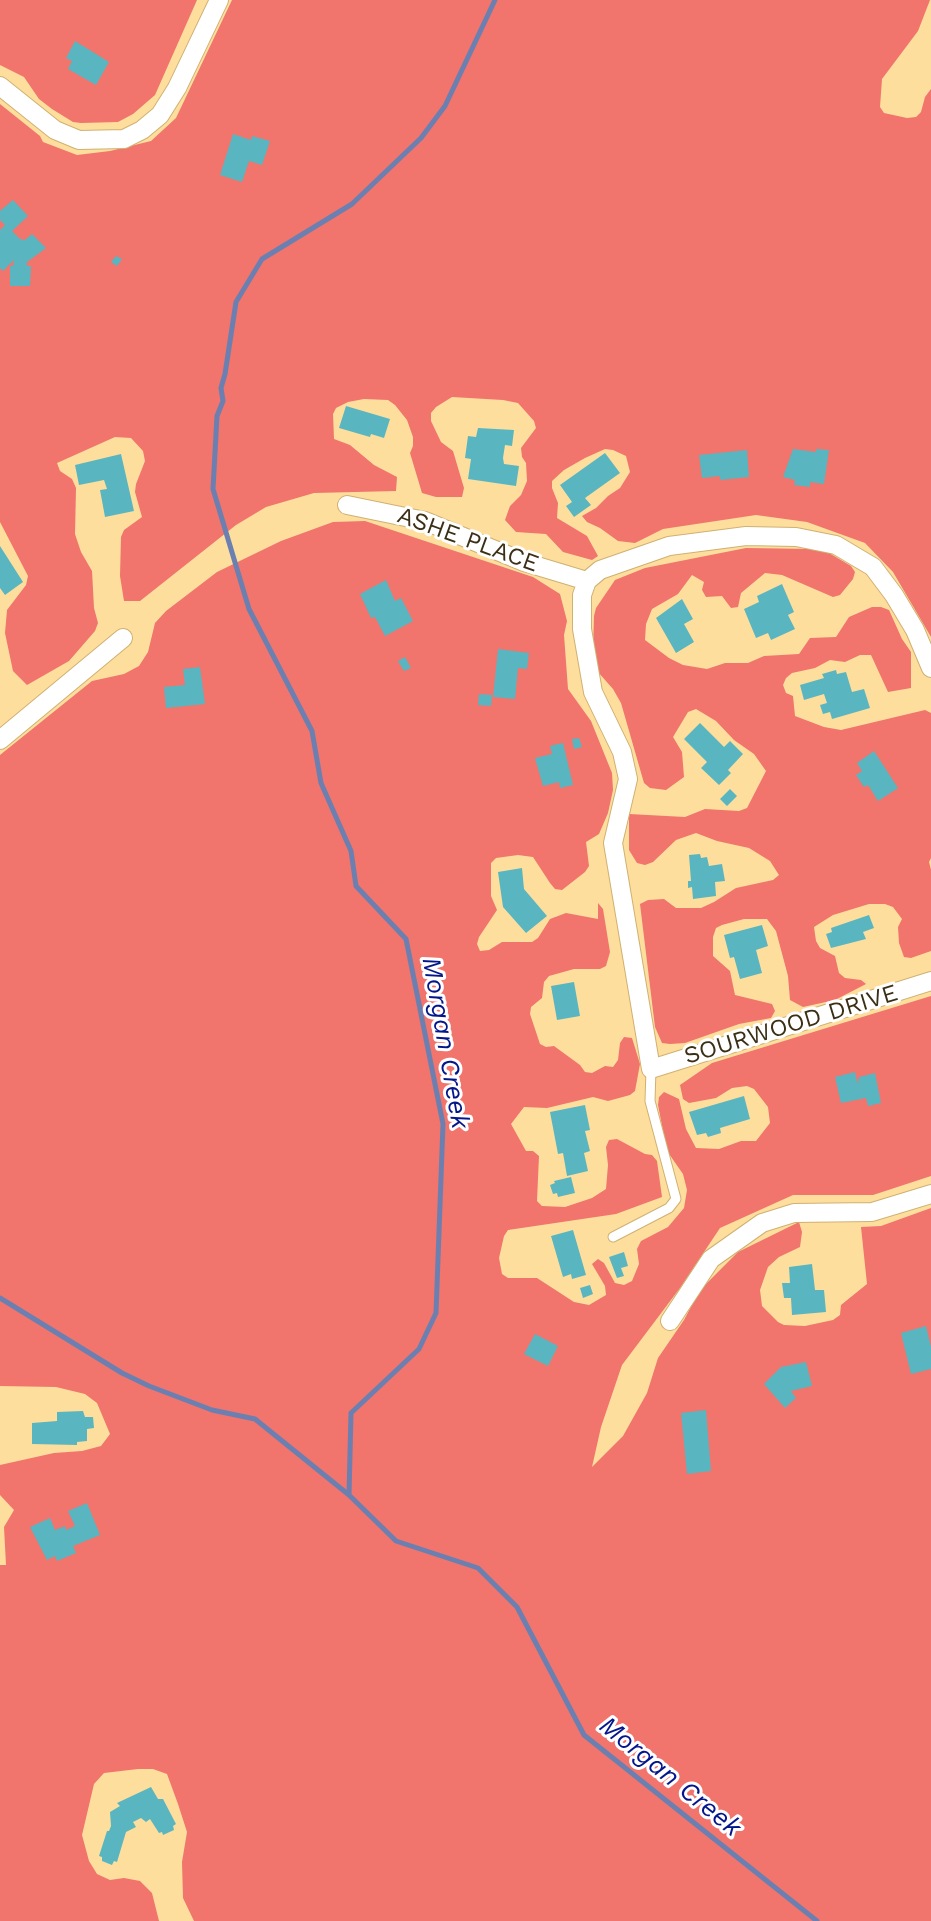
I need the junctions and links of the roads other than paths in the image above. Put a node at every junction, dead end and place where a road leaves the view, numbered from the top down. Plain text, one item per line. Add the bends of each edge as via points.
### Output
1 (219, 0) edge
2 (0, 86) edge
3 (347, 505) dead end
4 (587, 581) junction
5 (123, 638) dead end
6 (931, 668) edge
7 (0, 740) edge
8 (931, 981) edge
9 (651, 1069) junction
10 (931, 1194) edge
11 (613, 1237) dead end
12 (670, 1321) dead end

1 - 2 street via 160,115 124,139 79,140 55,130
3 - 4 street, ASHE PLACE via 425,521 524,562
4 - 6 street via 600,570 669,546 746,536 836,545 873,567 915,630
4 - 9 street via 582,595 586,661 628,779 613,843
5 - 7 street
8 - 9 street, SOURWOOD DRIVE
9 - 11 lane via 650,1101 676,1199 669,1208
10 - 12 street via 872,1212 794,1213 762,1223 711,1259

